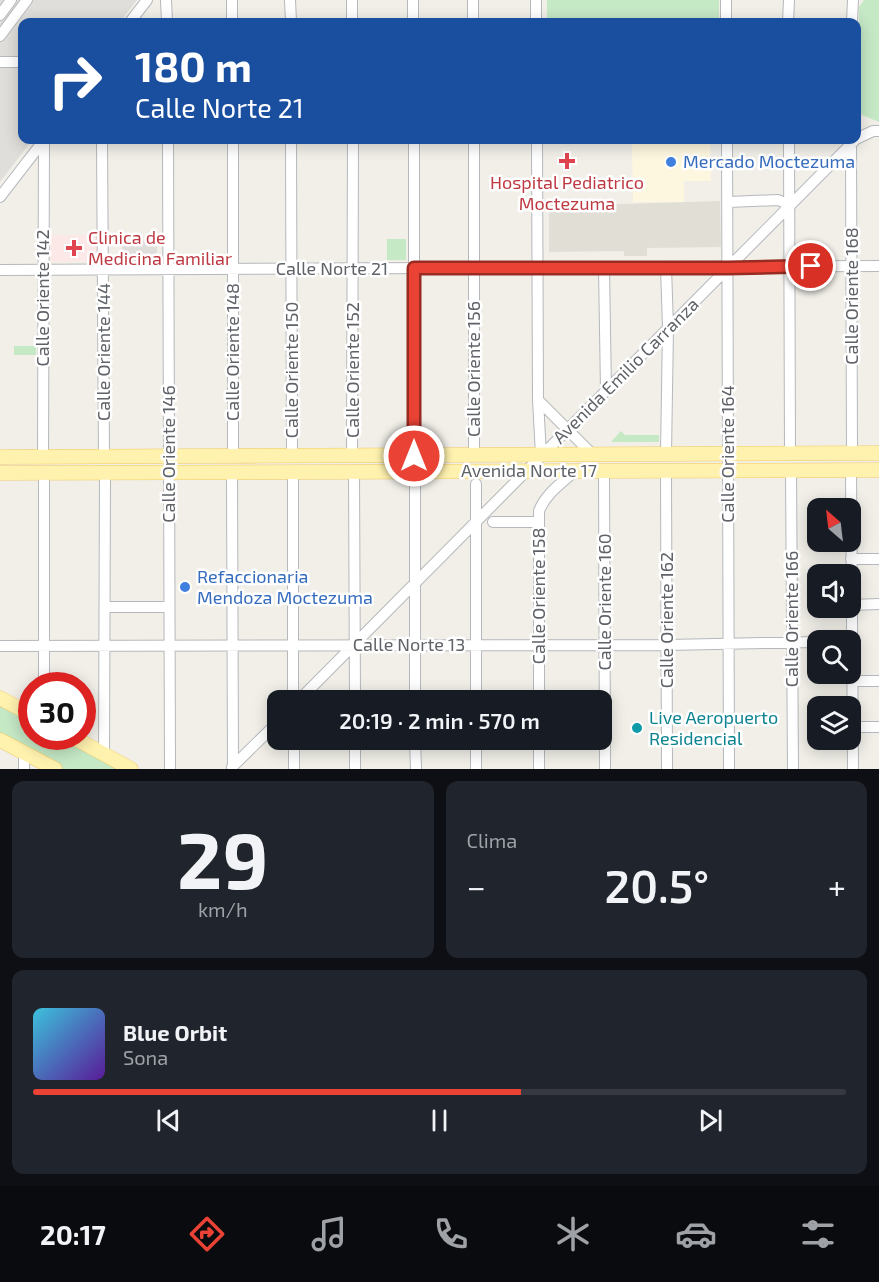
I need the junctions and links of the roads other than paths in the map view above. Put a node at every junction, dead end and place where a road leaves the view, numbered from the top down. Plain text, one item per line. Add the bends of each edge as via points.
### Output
1 (11, 0) edge
2 (27, 0) edge
3 (147, 0) edge
4 (166, 0) edge
5 (232, 0) edge
6 (290, 0) edge
7 (352, 0) edge
8 (413, 0) edge
9 (473, 0) edge
10 (536, 0) edge
11 (726, 0) edge
12 (789, 0) edge
13 (853, 0) edge
14 (0, 15) edge
15 (133, 18) edge
16 (167, 18) edge
17 (232, 18) edge
18 (291, 18) edge
19 (352, 18) edge
20 (413, 18) edge
21 (473, 18) edge
22 (536, 18) edge
23 (726, 18) edge
24 (788, 18) edge
25 (852, 18) edge
26 (0, 36) edge
27 (0, 62) edge
28 (18, 62) edge
29 (879, 131) edge
30 (861, 137) edge
31 (41, 144) edge
32 (44, 144) edge
33 (102, 144) edge
34 (168, 144) edge
35 (233, 144) edge
36 (291, 144) edge
37 (353, 144) edge
38 (414, 144) edge
39 (474, 144) edge
40 (537, 144) edge
41 (727, 144) edge
42 (789, 144) edge
43 (850, 144) edge
44 (854, 144) edge
45 (0, 197) edge
46 (728, 202) junction
47 (790, 205) junction
48 (790, 266) junction
49 (851, 266) junction
50 (879, 266) edge
51 (666, 267) junction
52 (104, 268) junction
53 (168, 268) junction
54 (232, 268) junction
55 (414, 268) junction
56 (474, 268) junction
57 (537, 268) junction
58 (604, 268) junction
59 (728, 268) junction
60 (44, 269) junction
61 (292, 269) junction
62 (354, 269) junction
63 (0, 270) edge
64 (668, 328) junction
65 (606, 391) junction
66 (538, 400) junction
67 (568, 429) junction
68 (790, 453) junction
69 (852, 453) junction
70 (879, 453) edge
71 (593, 454) junction
72 (666, 454) junction
73 (728, 454) junction
74 (474, 455) junction
75 (541, 455) junction
76 (233, 456) junction
77 (292, 456) junction
78 (352, 456) junction
79 (414, 456) junction
80 (0, 457) edge
81 (43, 457) junction
82 (104, 457) junction
83 (168, 457) junction
84 (604, 470) junction
85 (666, 470) junction
86 (728, 470) junction
87 (790, 470) junction
88 (851, 470) junction
89 (879, 470) edge
90 (354, 471) junction
91 (527, 471) junction
92 (576, 471) junction
93 (168, 472) junction
94 (293, 472) junction
95 (415, 472) junction
96 (0, 473) edge
97 (44, 473) junction
98 (105, 473) junction
99 (232, 473) junction
100 (476, 484) dead end
101 (477, 521) junction
102 (493, 522) dead end
103 (538, 522) junction
104 (851, 559) junction
105 (879, 559) edge
106 (851, 564) edge
107 (415, 583) junction
108 (879, 604) edge
109 (861, 605) edge
110 (106, 607) junction
111 (169, 607) junction
112 (729, 642) junction
113 (807, 642) edge
114 (792, 643) junction
115 (539, 644) junction
116 (170, 645) junction
117 (293, 645) junction
118 (356, 645) junction
119 (415, 645) junction
120 (475, 645) junction
121 (605, 645) junction
122 (667, 645) junction
123 (0, 646) edge
124 (45, 646) junction
125 (105, 646) junction
126 (234, 646) junction
127 (44, 672) edge
128 (861, 681) edge
129 (879, 681) edge
130 (293, 690) edge
131 (309, 690) edge
132 (355, 690) edge
133 (415, 690) edge
134 (476, 690) edge
135 (539, 690) edge
136 (0, 698) edge
137 (18, 708) edge
138 (861, 727) edge
139 (879, 727) edge
140 (267, 733) edge
141 (0, 740) edge
142 (95, 750) edge
143 (294, 750) edge
144 (355, 750) edge
145 (415, 750) edge
146 (476, 750) edge
147 (539, 750) edge
148 (853, 750) edge
149 (24, 752) junction
150 (104, 755) junction
151 (232, 768) edge
152 (24, 769) edge
153 (55, 769) edge
154 (132, 769) edge
155 (170, 769) edge
156 (294, 769) edge
157 (355, 769) edge
158 (416, 769) edge
159 (476, 769) edge
160 (539, 769) edge
161 (605, 769) edge
162 (667, 769) edge
163 (729, 769) edge
164 (793, 769) edge
165 (853, 769) edge

1 - 14 street
2 - 26 street
3 - 15 street
4 - 16 street
5 - 17 street
6 - 18 street
7 - 19 street
8 - 20 street
9 - 21 street
10 - 22 street
11 - 23 street
12 - 24 street
13 - 25 street
27 - 28 street
29 - 30 street
31 - 45 street
32 - 60 street, Calle Oriente 142
33 - 52 street, Calle Oriente 144
34 - 53 street, Calle Oriente 146
35 - 54 street, Calle Oriente 148
36 - 61 street, Calle Oriente 150
37 - 62 street, Calle Oriente 152
38 - 55 street
39 - 56 street, Calle Oriente 156
40 - 57 street
41 - 46 street, Calle Oriente 164
42 - 47 street
43 - 47 street, Avenida Emilio Carranza
44 - 49 street, Calle Oriente 168
46 - 47 street via 778,200
46 - 59 street, Calle Oriente 164
47 - 48 street
47 - 59 street, Avenida Emilio Carranza
48 - 49 street, Calle Norte 21
48 - 59 street, Calle Norte 21
48 - 68 street
49 - 50 street, Calle Norte 21
49 - 69 street, Calle Oriente 168
51 - 58 street, Calle Norte 21
51 - 59 street, Calle Norte 21
51 - 64 street
52 - 53 street, Calle Norte 21
52 - 60 street, Calle Norte 21
52 - 82 street, Calle Oriente 144
53 - 54 street, Calle Norte 21
53 - 83 street, Calle Oriente 146
54 - 61 street, Calle Norte 21
54 - 76 street, Calle Oriente 148
55 - 56 street, Calle Norte 21
55 - 62 street, Calle Norte 21
55 - 79 street
56 - 57 street, Calle Norte 21
56 - 74 street, Calle Oriente 156
57 - 58 street, Calle Norte 21
57 - 66 street
58 - 65 street
59 - 64 street, Avenida Emilio Carranza
59 - 73 street, Calle Oriente 164
60 - 63 street, Calle Norte 21
60 - 81 street, Calle Oriente 142
61 - 62 street, Calle Norte 21
61 - 77 street, Calle Oriente 150
62 - 78 street, Calle Oriente 152
64 - 65 street, Avenida Emilio Carranza
64 - 72 street
65 - 67 street, Avenida Emilio Carranza
66 - 67 street
66 - 75 street
67 - 71 street
67 - 75 street, Avenida Emilio Carranza
68 - 69 main road, Avenida Norte 17
68 - 73 main road, Avenida Norte 17
69 - 70 main road, Avenida Norte 17
71 - 72 main road, Avenida Norte 17
71 - 75 main road, Avenida Norte 17
72 - 73 main road, Avenida Norte 17
73 - 86 street, Calle Oriente 164
74 - 75 main road, Avenida Norte 17
74 - 79 main road, Avenida Norte 17
75 - 91 street, Avenida Emilio Carranza
76 - 77 main road, Avenida Norte 17
76 - 83 main road, Avenida Norte 17
77 - 78 main road, Avenida Norte 17
78 - 79 main road, Avenida Norte 17
80 - 81 main road, Avenida Norte 17
81 - 82 main road, Avenida Norte 17
82 - 83 main road, Avenida Norte 17
83 - 93 street, Calle Oriente 146
84 - 85 main road, Avenida Norte 17
84 - 92 main road, Avenida Norte 17
84 - 121 street, Calle Oriente 160
85 - 86 main road, Avenida Norte 17
85 - 122 street, Calle Oriente 162
86 - 87 main road, Avenida Norte 17
86 - 112 street, Calle Oriente 164
87 - 88 main road, Avenida Norte 17
87 - 114 street, Calle Oriente 166
88 - 89 main road, Avenida Norte 17
88 - 104 street
90 - 94 main road, Avenida Norte 17
90 - 95 main road, Avenida Norte 17
90 - 118 street
91 - 92 main road, Avenida Norte 17
91 - 95 main road, Avenida Norte 17
91 - 101 street, Avenida Emilio Carranza
92 - 103 street, Calle Oriente 158 via 543,501
93 - 98 main road, Avenida Norte 17
93 - 99 main road, Avenida Norte 17
93 - 111 street, Calle Oriente 146
94 - 99 main road, Avenida Norte 17
94 - 117 street
95 - 107 street
96 - 97 main road, Avenida Norte 17
97 - 98 main road, Avenida Norte 17
97 - 124 street
98 - 110 street
99 - 126 street
100 - 101 street
101 - 107 street, Avenida Emilio Carranza
101 - 120 street
102 - 103 street
103 - 115 street, Calle Oriente 158
104 - 105 street
104 - 106 street
107 - 118 street, Avenida Emilio Carranza
107 - 119 street
108 - 109 street
110 - 111 street
110 - 125 street
111 - 116 street, Calle Oriente 146
112 - 114 street, Calle Norte 13
112 - 122 street, Calle Norte 13
112 - 163 street, Calle Oriente 164
113 - 114 street, Calle Norte 13
114 - 164 street, Calle Oriente 166
115 - 120 street, Calle Norte 13
115 - 121 street, Calle Norte 13
115 - 135 street, Calle Oriente 158
116 - 125 street, Calle Norte 13
116 - 126 street, Calle Norte 13
116 - 155 street, Calle Oriente 146
117 - 118 street, Calle Norte 13
117 - 126 street, Calle Norte 13
117 - 130 street
118 - 119 street, Calle Norte 13
118 - 131 street, Avenida Emilio Carranza
118 - 132 street
119 - 120 street, Calle Norte 13
119 - 133 street
120 - 134 street
121 - 122 street, Calle Norte 13
121 - 161 street, Calle Oriente 160
122 - 162 street, Calle Oriente 162
123 - 124 street, Calle Norte 13
124 - 125 street, Calle Norte 13
124 - 127 street
125 - 150 street
126 - 151 street
128 - 129 street
136 - 137 main road
138 - 139 street
140 - 151 street
141 - 149 main road
142 - 150 main road
143 - 156 street
144 - 157 street
145 - 158 street
146 - 159 street
147 - 160 street
148 - 165 street
149 - 152 street
149 - 153 main road
150 - 154 main road

